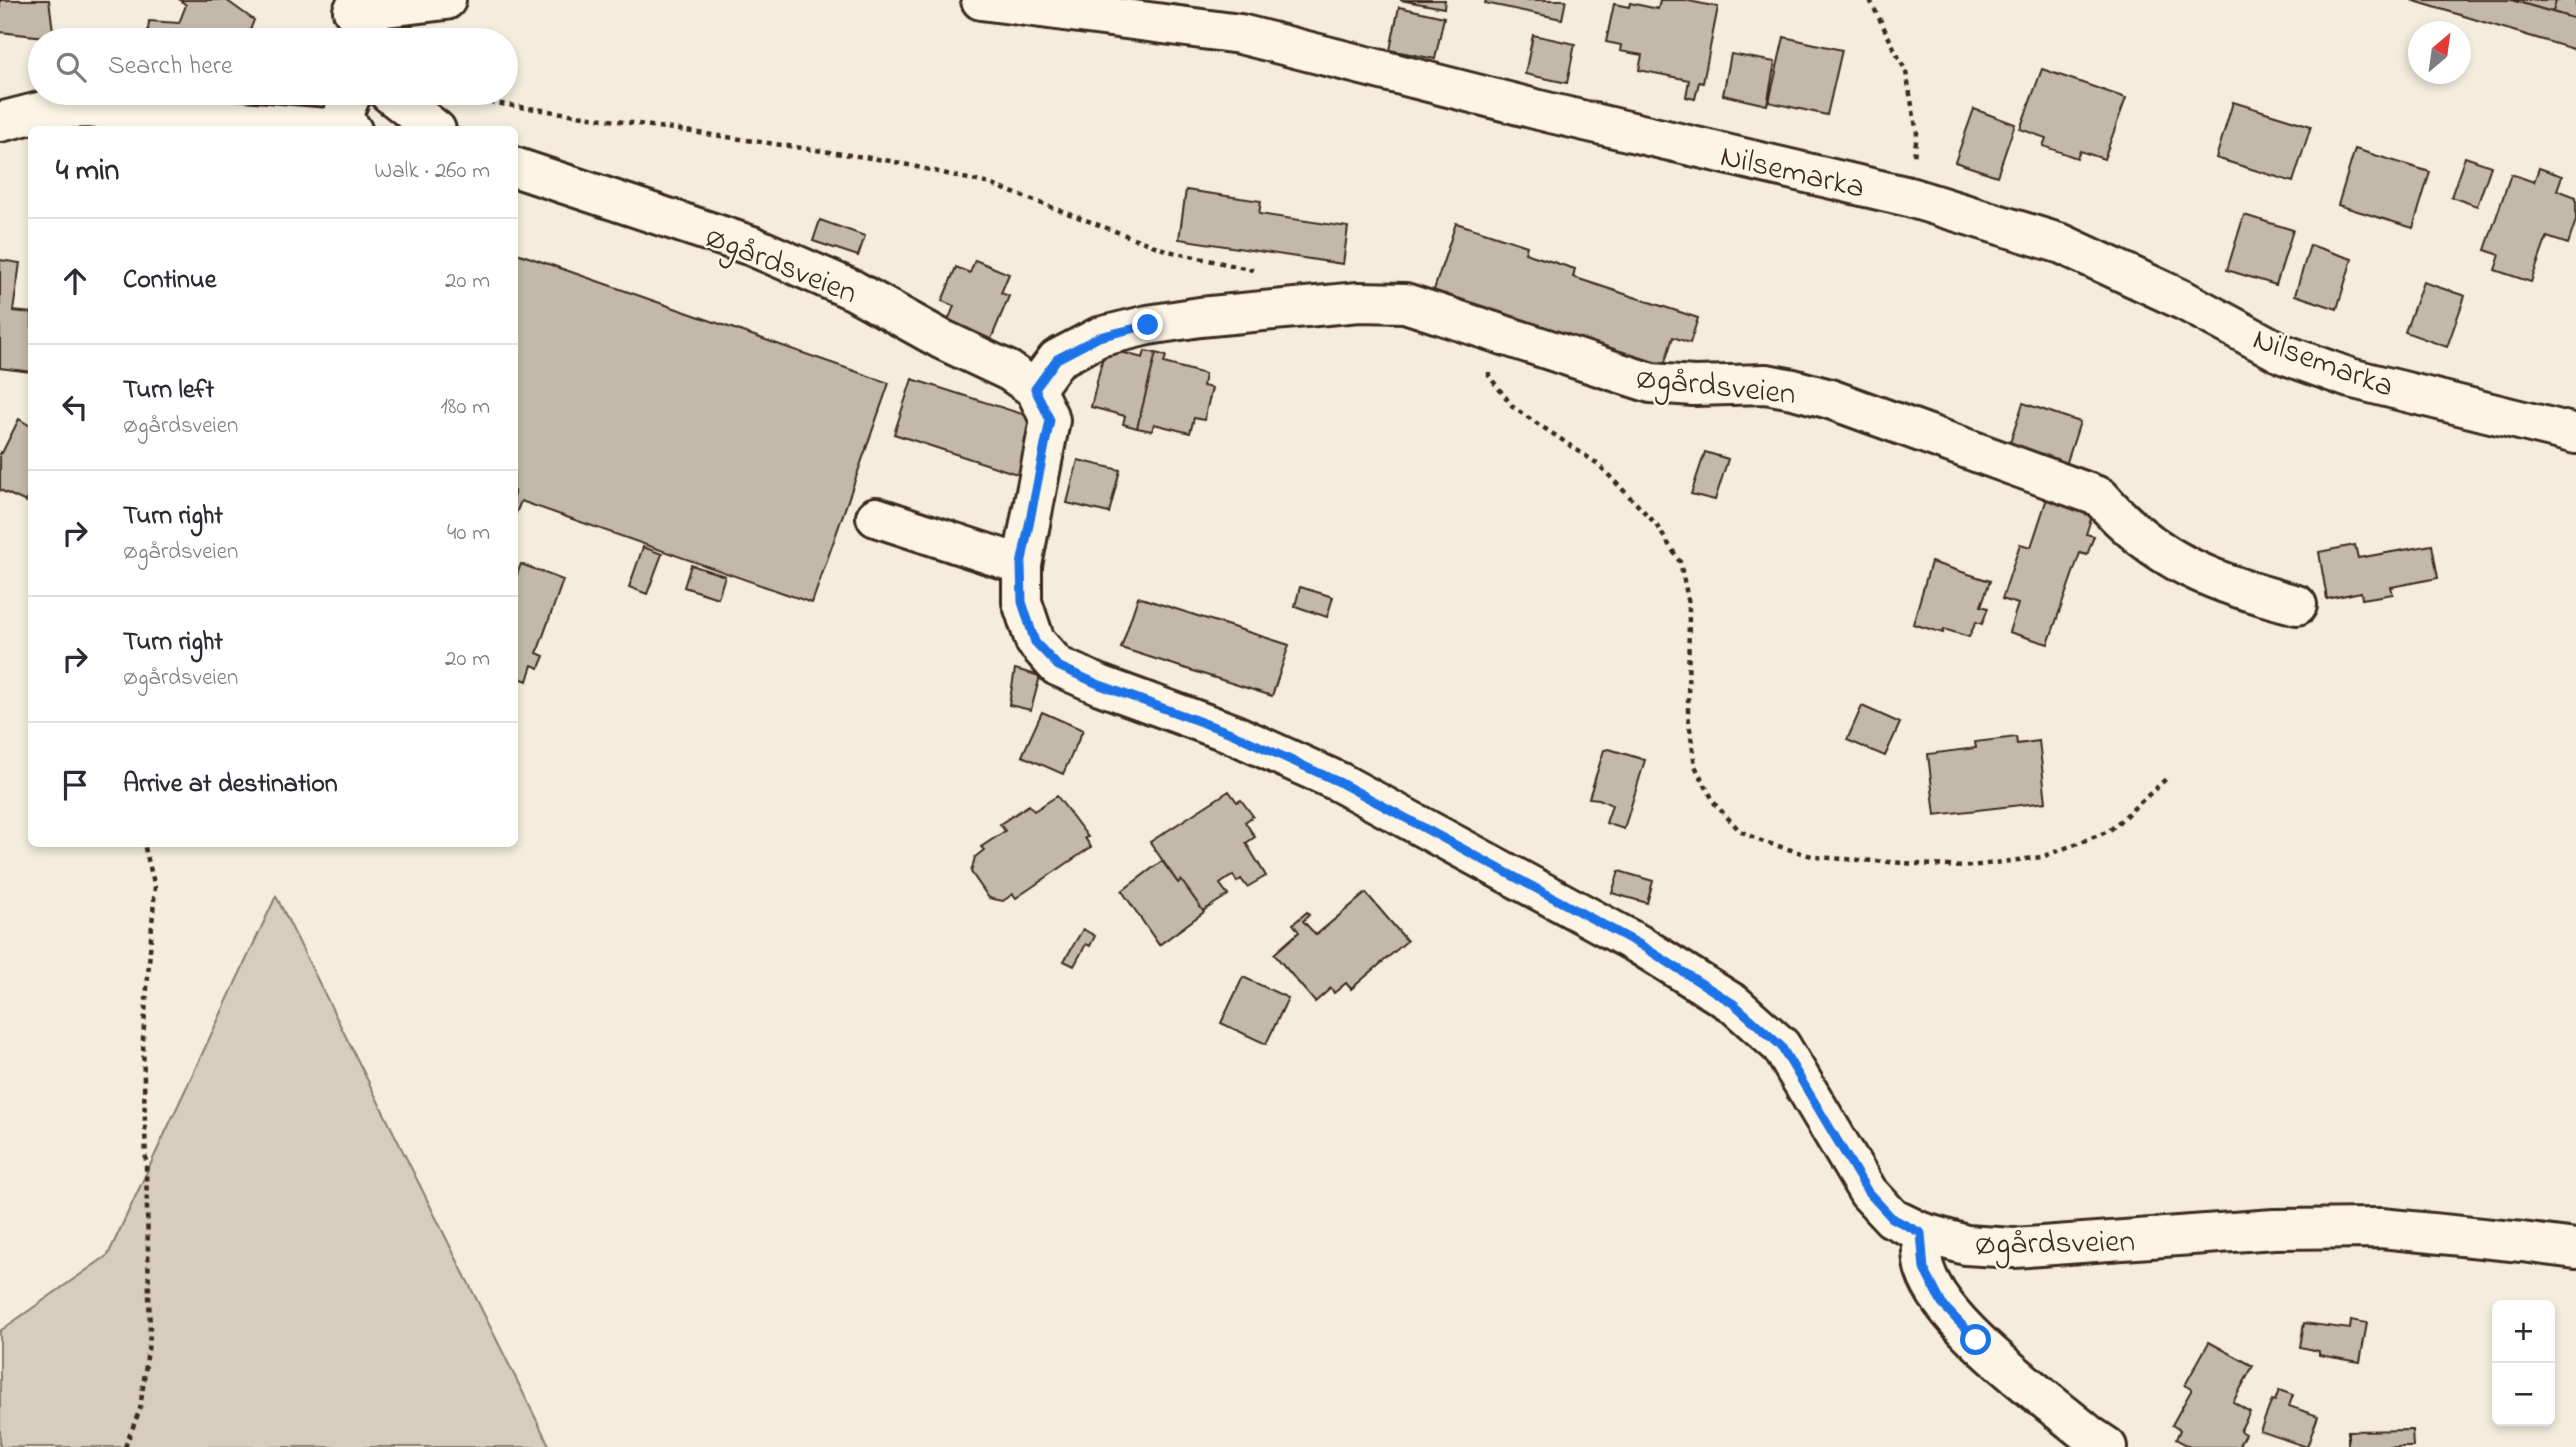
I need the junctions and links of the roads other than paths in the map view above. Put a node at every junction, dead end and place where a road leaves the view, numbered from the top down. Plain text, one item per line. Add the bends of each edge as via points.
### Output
1 (446, 0) edge
2 (981, 0) edge
3 (354, 17) edge
4 (349, 105) edge
5 (421, 105) edge
6 (443, 113) edge
7 (0, 122) edge
8 (318, 126) edge
9 (344, 126) edge
10 (518, 168) edge
11 (1035, 389) junction
12 (2576, 434) edge
13 (876, 517) dead end
14 (1021, 565) junction
15 (2297, 605) dead end
16 (1921, 1233) junction
17 (2576, 1249) edge
18 (2107, 1447) edge

1 - 3 street
2 - 12 street, Nilsemarka via 1240,34 1909,197 2062,244 2185,301 2283,354 2350,378
4 - 9 street
5 - 6 street
7 - 8 street via 47,110 86,108
10 - 11 street, Øgårdsveien via 765,252 853,290
11 - 14 street, Øgårdsveien via 1050,420
11 - 15 street, Øgårdsveien via 1057,359 1099,337 1148,325 1359,302 1405,303 1651,383 1766,384 1830,399 2100,497 2120,521 2176,563 2236,588
13 - 14 street
14 - 16 street, Øgårdsveien via 1022,602 1035,642 1058,666 1231,733 1339,782 1639,944 1734,1004 1781,1046 1868,1192 1892,1218
16 - 17 street, Øgårdsveien via 1966,1245 2014,1248 2274,1229 2381,1228
16 - 18 street via 1924,1269 1942,1304 1976,1340

